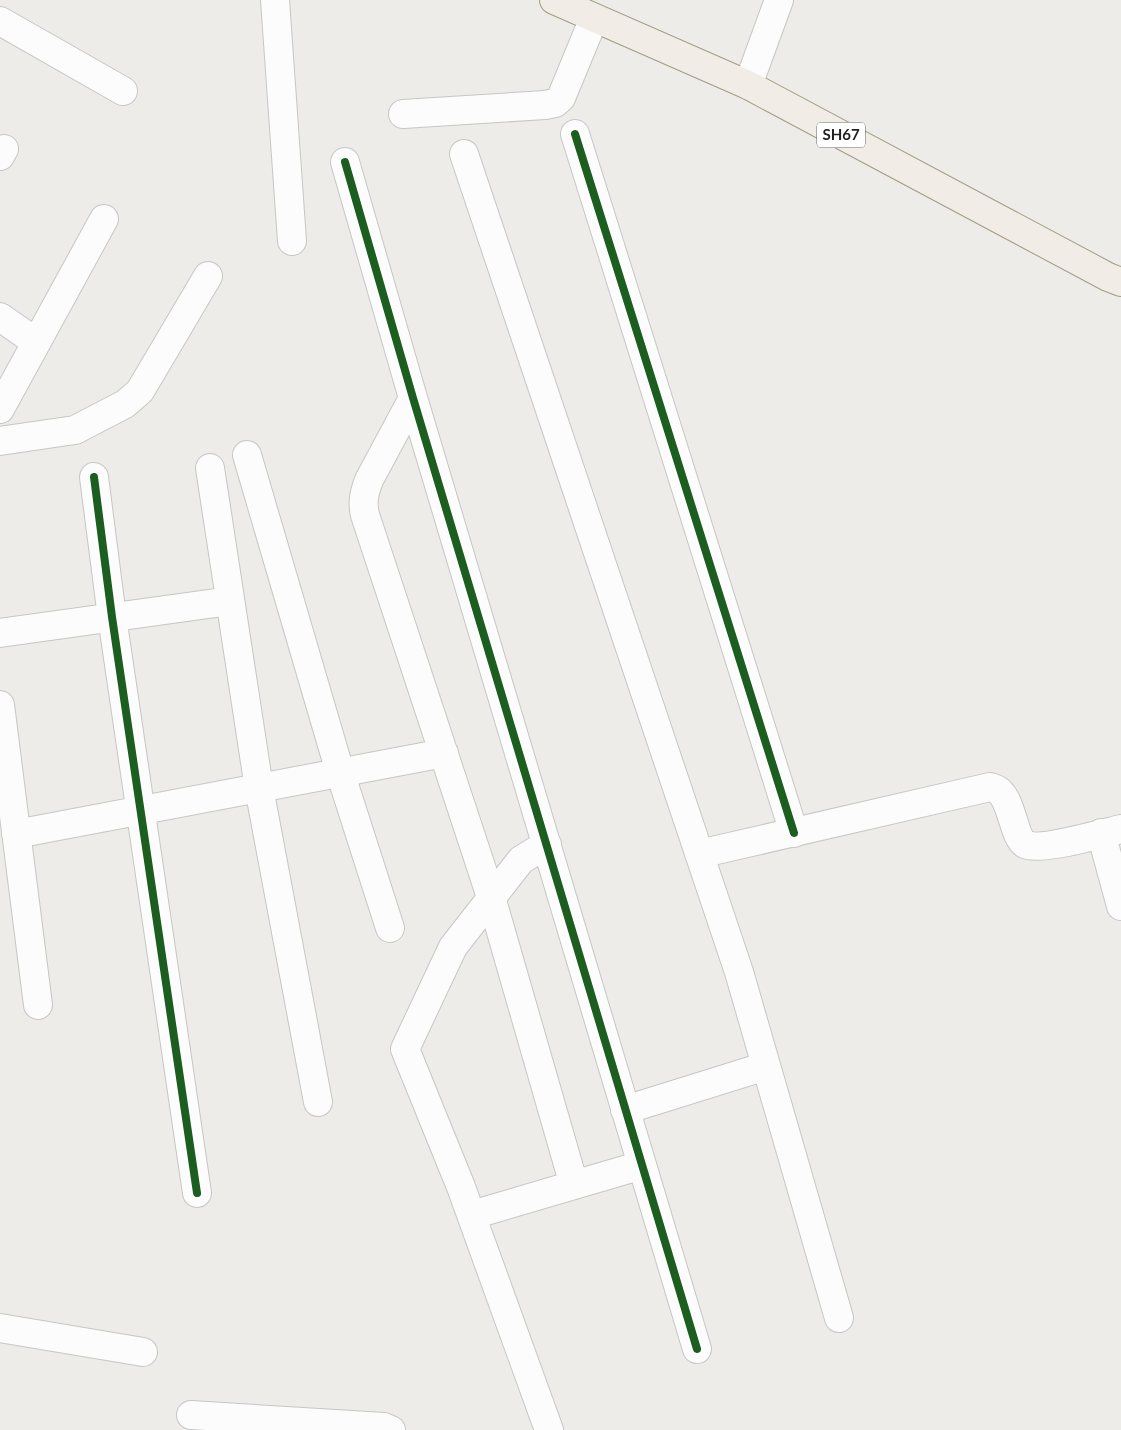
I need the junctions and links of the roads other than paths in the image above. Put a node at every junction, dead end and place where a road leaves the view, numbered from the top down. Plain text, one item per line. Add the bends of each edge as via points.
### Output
1 (275, 0) edge
2 (779, 0) edge
3 (560, 1) edge
4 (594, 18) junction
5 (0, 21) edge
6 (748, 86) junction
7 (124, 91) dead end
8 (403, 114) dead end
9 (575, 134) dead end
10 (464, 154) dead end
11 (345, 162) dead end
12 (104, 219) dead end
13 (292, 241) dead end
14 (208, 276) dead end
15 (1121, 282) edge
16 (0, 317) edge
17 (36, 342) junction
18 (413, 398) junction
19 (0, 409) edge
20 (0, 441) edge
21 (247, 455) dead end
22 (210, 468) dead end
23 (94, 477) dead end
24 (230, 601) junction
25 (112, 617) junction
26 (0, 633) edge
27 (0, 705) edge
28 (444, 752) junction
29 (340, 772) junction
30 (259, 788) junction
31 (140, 810) junction
32 (1111, 831) edge
33 (794, 832) junction
34 (16, 834) junction
35 (546, 844) junction
36 (699, 854) junction
37 (492, 898) junction
38 (1121, 906) edge
39 (390, 928) dead end
40 (38, 1005) dead end
41 (766, 1066) junction
42 (318, 1102) dead end
43 (625, 1110) junction
44 (642, 1165) junction
45 (574, 1185) junction
46 (197, 1193) dead end
47 (472, 1216) junction
48 (839, 1318) dead end
49 (0, 1328) edge
50 (696, 1349) dead end
51 (143, 1352) dead end
52 (191, 1415) dead end
53 (289, 1426) edge
54 (391, 1430) edge
55 (549, 1430) edge

1 - 13 street
2 - 6 street
3 - 4 main road, SH67
4 - 6 main road, SH67
4 - 8 street via 561,98 555,103
5 - 7 street
6 - 15 main road, SH67
9 - 33 street
10 - 36 street
11 - 18 street
12 - 17 street
14 - 20 street via 134,397 75,430
16 - 17 street
17 - 19 street
18 - 28 street via 364,490 362,502
18 - 35 street
21 - 29 street
22 - 24 street
23 - 25 street
24 - 25 street
24 - 30 street
25 - 26 street
25 - 31 street
27 - 34 street
28 - 29 street
28 - 37 street
29 - 30 street
29 - 39 street
30 - 31 street
30 - 42 street
31 - 34 street
31 - 46 street
32 - 33 street via 1051,845 1025,844 1000,790 990,787
32 - 38 street
33 - 36 street
34 - 40 street
35 - 37 street via 521,860
35 - 43 street
36 - 41 street via 739,972
37 - 45 street
37 - 47 street via 453,946 405,1049
41 - 43 street
41 - 48 street
43 - 44 street
44 - 45 street
44 - 50 street
45 - 47 street
47 - 55 street
49 - 51 street
52 - 53 street
53 - 54 street

